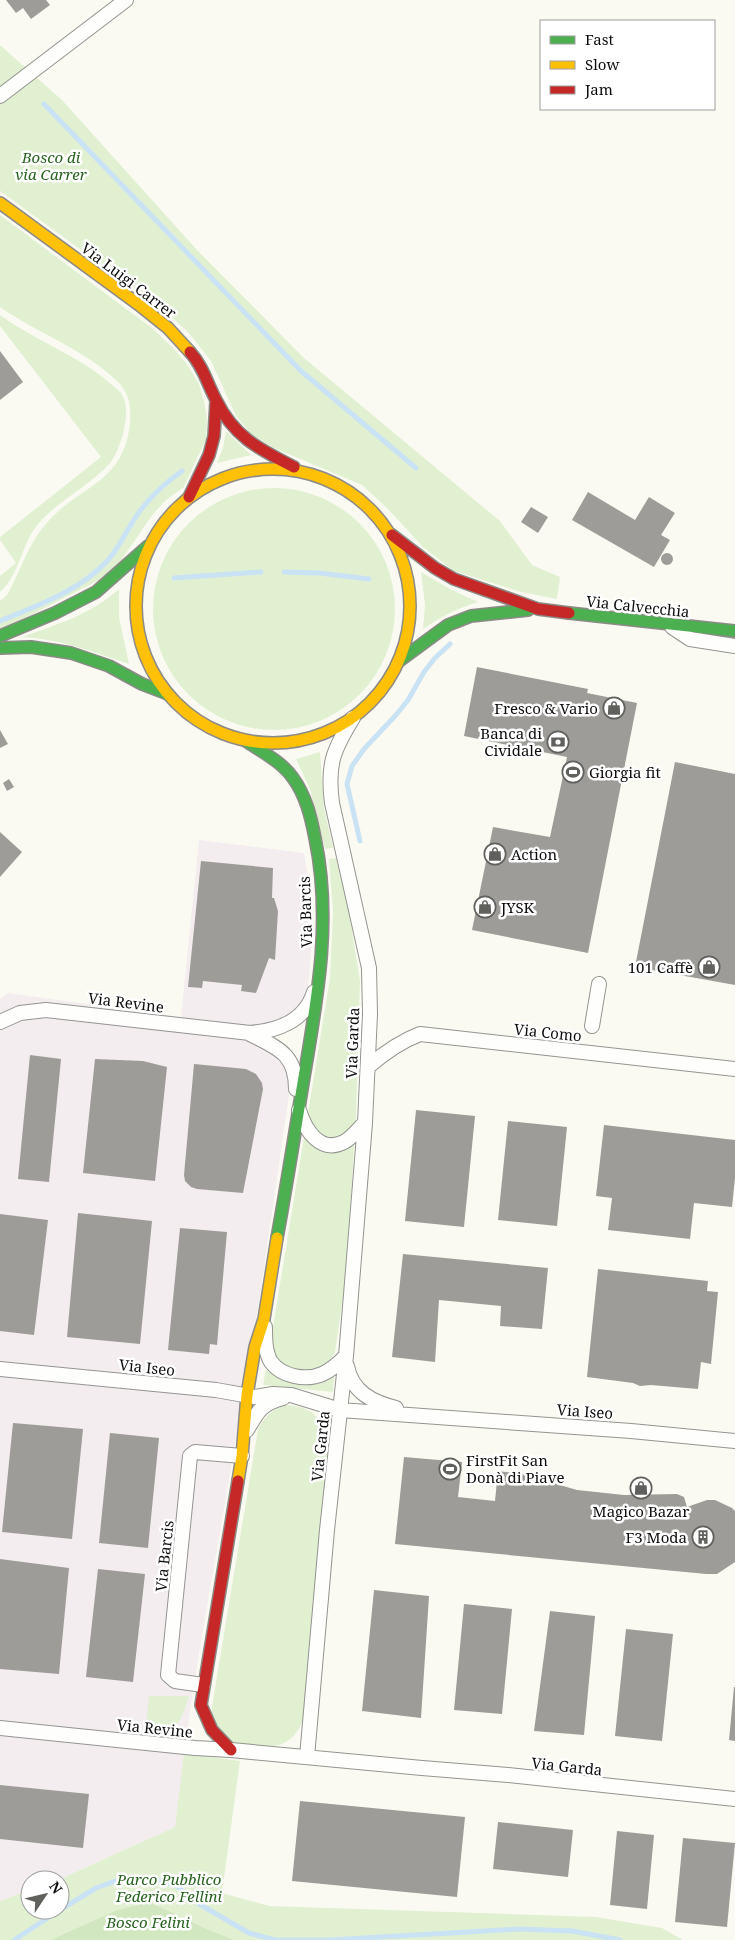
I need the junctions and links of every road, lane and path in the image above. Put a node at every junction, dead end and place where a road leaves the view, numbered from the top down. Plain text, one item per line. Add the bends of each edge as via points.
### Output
1 (126, 0) edge
2 (0, 96) edge
3 (0, 203) edge
4 (216, 401) junction
5 (305, 473) junction
6 (188, 499) junction
7 (388, 532) junction
8 (152, 543) junction
9 (538, 609) junction
10 (667, 624) junction
11 (735, 631) edge
12 (0, 636) edge
13 (735, 646) edge
14 (0, 648) edge
15 (399, 661) junction
16 (168, 694) junction
17 (353, 718) junction
18 (246, 741) junction
19 (323, 958) junction
20 (599, 984) dead end
21 (0, 1022) edge
22 (592, 1026) dead end
23 (250, 1033) junction
24 (368, 1067) junction
25 (735, 1070) edge
26 (299, 1107) junction
27 (365, 1123) junction
28 (264, 1319) junction
29 (346, 1356) junction
30 (0, 1369) edge
31 (247, 1395) junction
32 (296, 1396) junction
33 (340, 1410) junction
34 (432, 1416) junction
35 (244, 1437) junction
36 (337, 1438) junction
37 (735, 1441) edge
38 (242, 1456) junction
39 (204, 1685) junction
40 (0, 1728) edge
41 (231, 1750) junction
42 (307, 1757) junction
43 (735, 1799) edge

1 - 2 street
3 - 4 main road, Via Luigi Carrer via 168,328 202,369
4 - 5 main road, Via Luigi Carrer via 240,435 260,450
4 - 6 main road, Via Luigi Carrer via 214,436 209,455
5 - 6 main road via 278,469 242,473 213,483
5 - 7 main road via 350,493 373,512
6 - 8 main road via 170,516
7 - 9 main road, Via Calvecchia via 454,579
7 - 15 main road via 404,566 410,595 410,624
8 - 12 main road via 96,592
8 - 16 main road via 142,566 137,621 146,658
9 - 10 main road, Via Calvecchia
9 - 15 main road, Via Calvecchia via 471,616 448,625
10 - 11 main road, Via Calvecchia
10 - 13 street via 690,639
14 - 16 main road via 70,653 109,666
15 - 17 main road via 379,694
16 - 18 main road via 203,724
17 - 18 main road via 306,740 280,744
17 - 24 street, Via Garda via 336,748 330,783 370,968
18 - 19 main road, Via Barcis via 287,770 305,799 320,875
19 - 23 street, Via Revine via 312,997 304,1010 283,1026 268,1032
19 - 26 main road, Via Barcis
20 - 22 street, Via Como
21 - 23 street, Via Revine via 20,1013 46,1010
23 - 26 street, Via Revine via 280,1050 295,1068
24 - 25 street, Via Como via 387,1050 420,1034
24 - 27 street, Via Garda
26 - 27 street, Via Barcis via 311,1137 322,1143 344,1142
26 - 28 main road, Via Barcis
27 - 29 street, Via Garda
28 - 29 street, Via Barcis via 266,1350 271,1361 288,1375 310,1378 323,1374
28 - 31 main road, Via Barcis
29 - 33 street, Via Garda
29 - 34 street, Via Iseo via 353,1384 366,1396 383,1404
30 - 31 street, Via Iseo
31 - 32 street, Via Iseo
31 - 35 main road, Via Barcis
32 - 33 street, Via Iseo
32 - 35 street via 271,1401 261,1407
32 - 36 street via 324,1411
33 - 34 street, Via Iseo
33 - 36 street, Via Garda
34 - 37 street, Via Iseo
35 - 38 main road, Via Barcis
36 - 42 street, Via Garda
38 - 39 main road, Via Barcis
38 - 39 street, Via Barcis via 195,1452 190,1456 168,1675 175,1681
39 - 41 main road, Via Barcis via 200,1705 204,1719 219,1742
40 - 41 street, Via Revine
41 - 42 street, Via Revine
42 - 43 street, Via Garda

